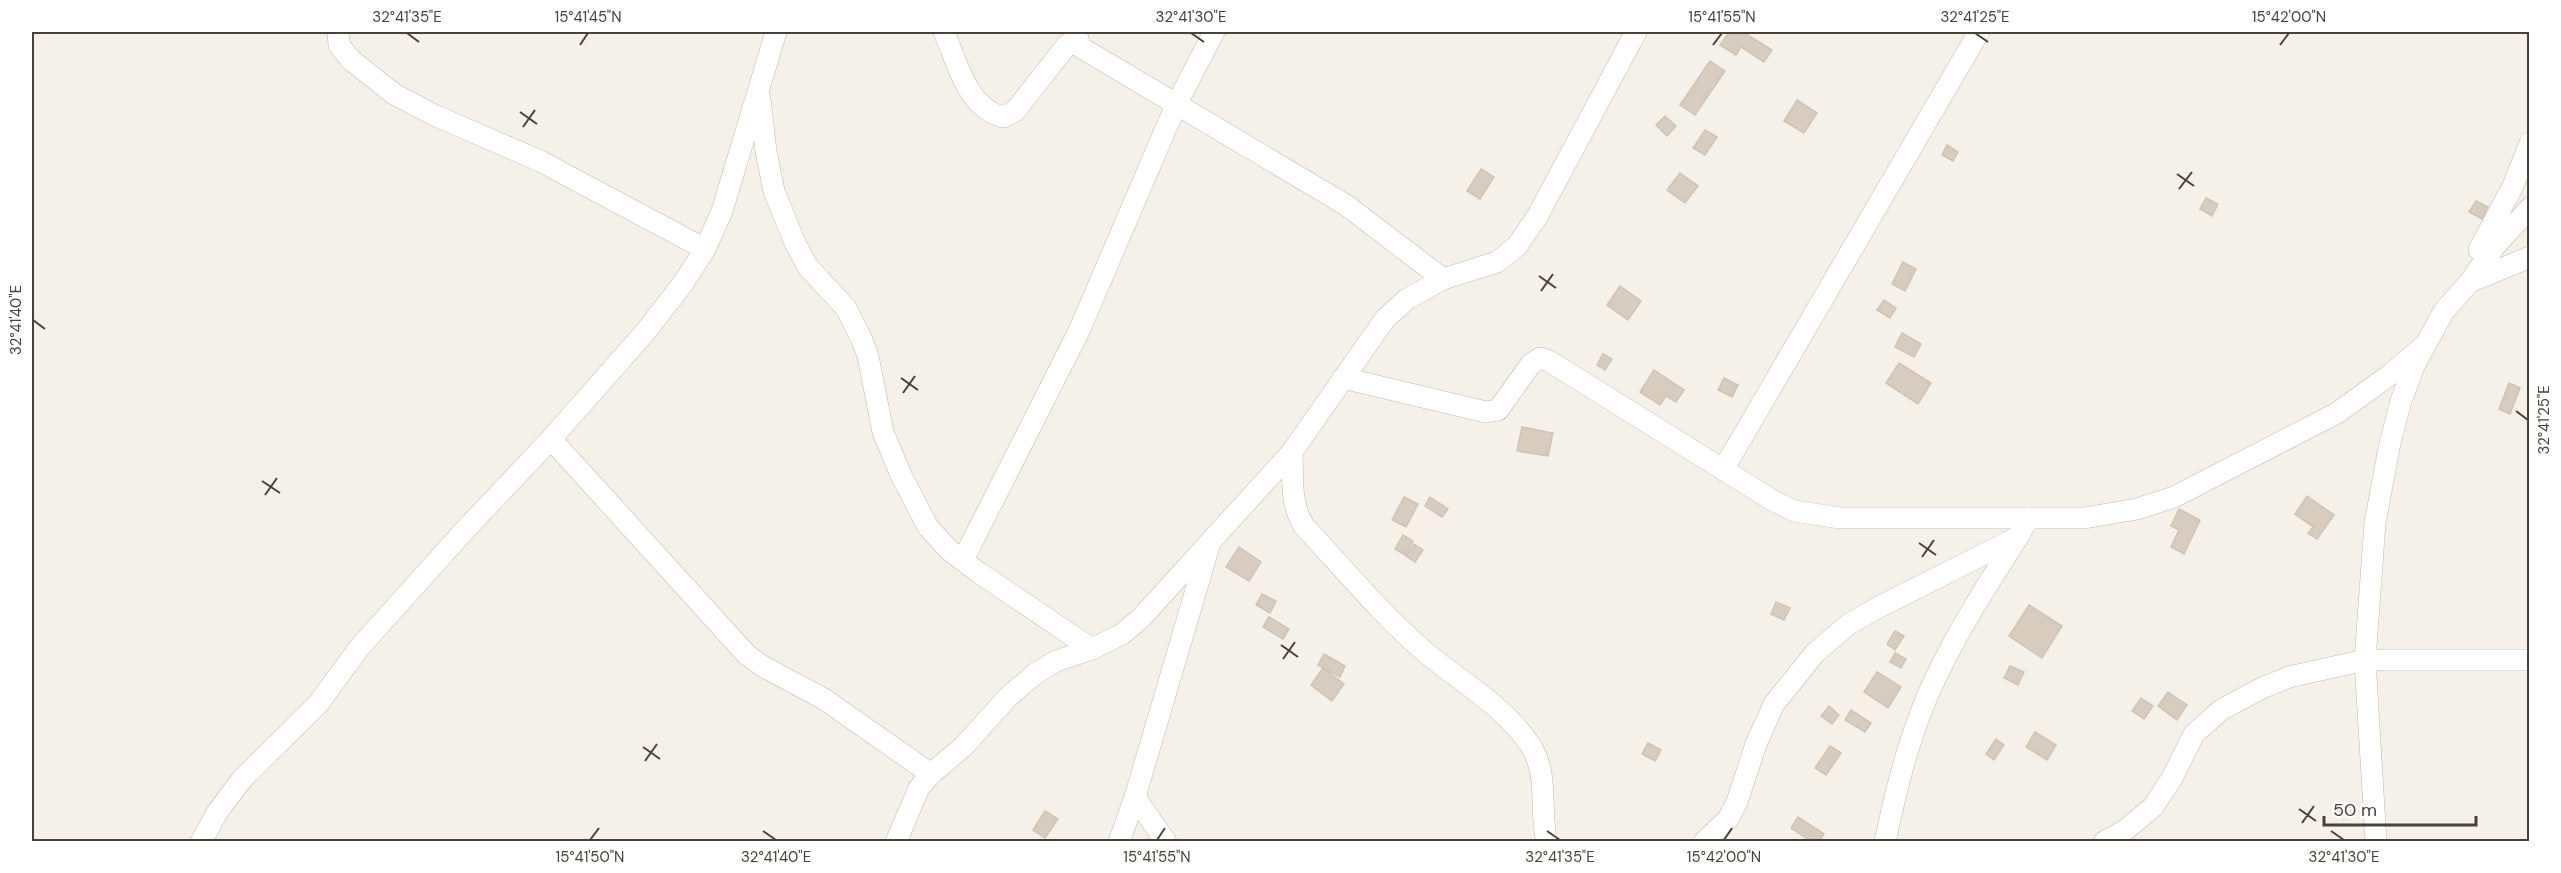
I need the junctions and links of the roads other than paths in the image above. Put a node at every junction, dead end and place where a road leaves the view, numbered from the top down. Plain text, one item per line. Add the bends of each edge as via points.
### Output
1 (338, 32) edge
2 (776, 32) edge
3 (944, 32) edge
4 (1214, 32) edge
5 (1636, 32) edge
6 (1979, 32) edge
7 (1083, 39) edge
8 (759, 92) junction
9 (1176, 105) junction
10 (2529, 143) edge
11 (2529, 208) edge
12 (705, 249) junction
13 (2529, 257) edge
14 (1443, 279) junction
15 (2469, 283) junction
16 (2444, 310) junction
17 (2426, 344) junction
18 (1343, 378) junction
19 (551, 439) junction
20 (1292, 452) junction
21 (1723, 470) junction
22 (2028, 518) junction
23 (2018, 537) junction
24 (1210, 543) junction
25 (963, 560) junction
26 (1092, 649) junction
27 (2365, 660) junction
28 (2529, 660) edge
29 (931, 774) junction
30 (1135, 797) junction
31 (201, 842) edge
32 (896, 842) edge
33 (1119, 842) edge
34 (1166, 842) edge
35 (1547, 842) edge
36 (1704, 842) edge
37 (1885, 842) edge
38 (2104, 842) edge
39 (2376, 842) edge

1 - 12 street via 339,45 351,60 394,94 540,161
2 - 8 street
3 - 7 street via 975,99 990,114 1003,117 1015,111 1067,45
4 - 9 street
5 - 14 street via 1539,215 1517,246 1497,262
6 - 21 street
7 - 9 street
8 - 12 street via 722,211
8 - 25 street via 774,192 795,243 808,267 846,308 861,338 883,432 928,527
9 - 14 street via 1346,205
9 - 25 street via 1079,331
10 - 16 street via 2496,222
11 - 15 street via 2494,246
12 - 19 street via 647,330
13 - 15 street
14 - 18 street via 1407,299 1385,319
15 - 16 street
16 - 17 street
17 - 22 street via 2337,413 2174,497 2113,514
17 - 27 street via 2401,401 2381,483
18 - 20 street
18 - 21 street via 1486,412 1498,410 1531,364 1540,358
19 - 29 street via 747,655 824,699
19 - 31 street via 359,648 318,704 243,778
20 - 24 street
20 - 35 street via 1294,502 1305,526 1392,620 1512,722 1533,749 1542,772 1542,824
21 - 22 street via 1772,500 1812,515
22 - 23 street
23 - 36 street via 1881,606 1850,624 1815,653 1774,704 1737,802 1728,819
23 - 37 street via 1937,676 1911,737
24 - 26 street via 1122,634
24 - 30 street
25 - 26 street
26 - 29 street via 1056,661 1035,674
27 - 28 street
27 - 38 street via 2289,677 2221,710 2194,734 2153,807
27 - 39 street
29 - 32 street via 919,788
30 - 33 street
30 - 34 street

